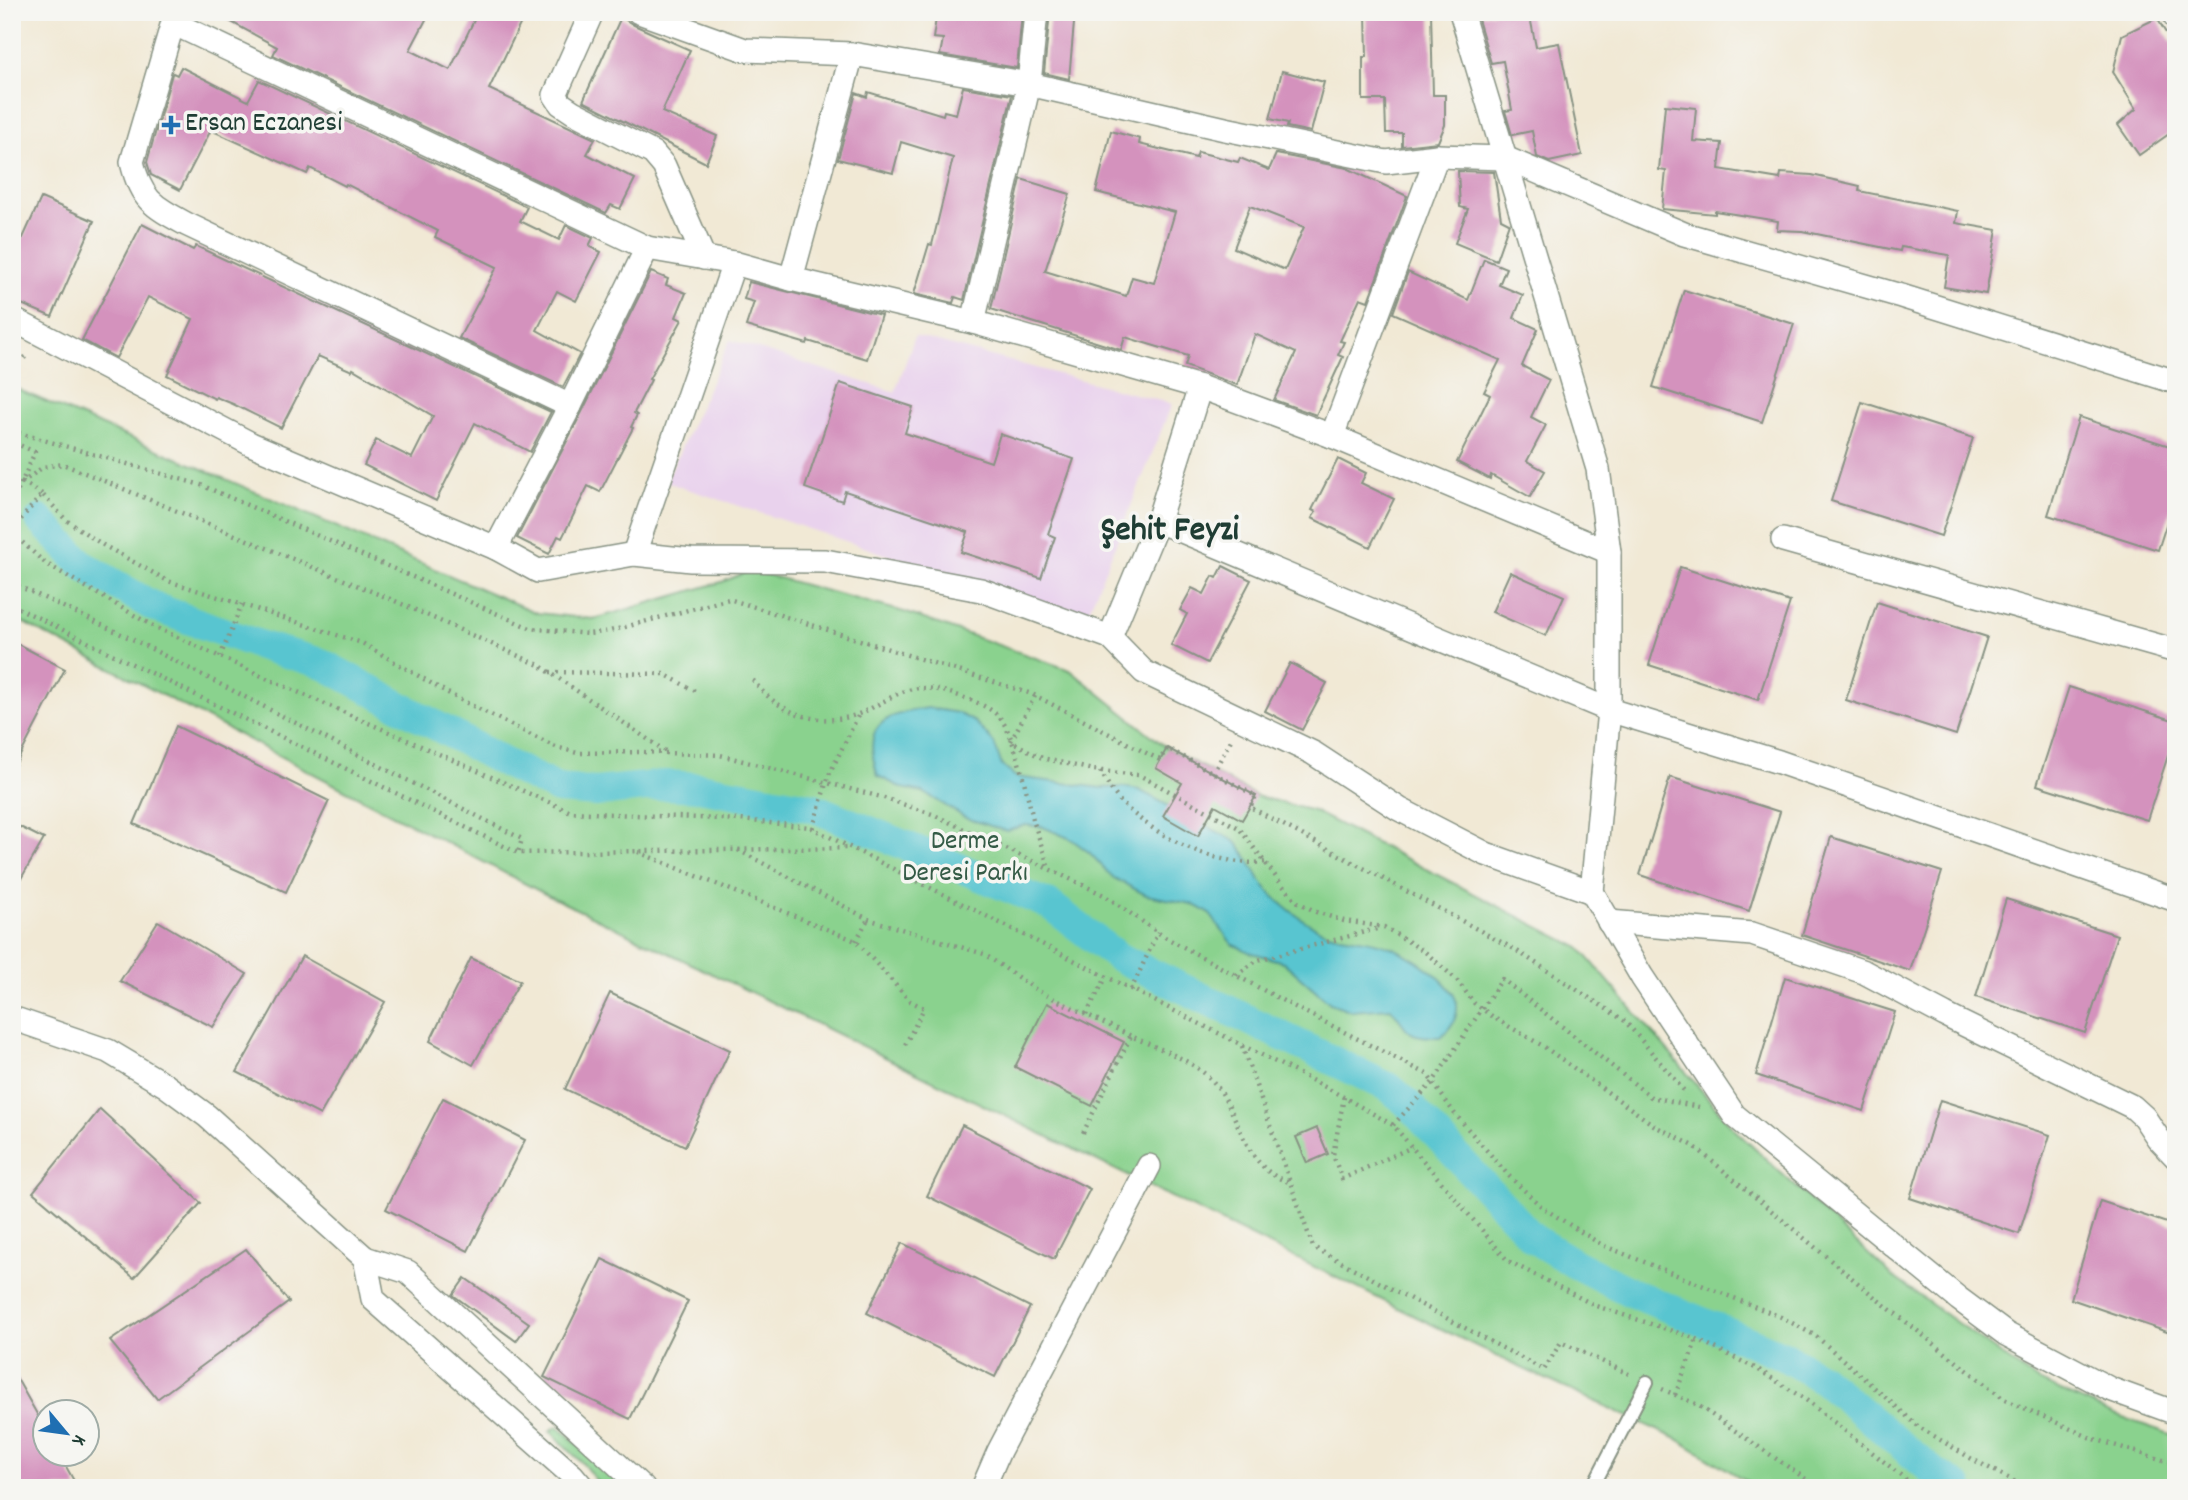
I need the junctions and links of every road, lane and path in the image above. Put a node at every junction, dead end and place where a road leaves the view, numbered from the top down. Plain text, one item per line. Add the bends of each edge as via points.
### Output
1 (592, 12) edge
2 (639, 12) edge
3 (1036, 12) edge
4 (1461, 12) edge
5 (2172, 12) edge
6 (174, 17) edge
7 (2176, 18) edge
8 (852, 54) junction
9 (1029, 84) junction
10 (1437, 156) junction
11 (1505, 158) junction
12 (647, 248) junction
13 (704, 258) junction
14 (734, 262) junction
15 (791, 279) junction
16 (12, 319) edge
17 (974, 322) junction
18 (2176, 382) edge
19 (1200, 387) junction
20 (570, 406) junction
21 (12, 431) edge
22 (1332, 436) junction
23 (12, 450) edge
24 (23, 482) junction
25 (42, 494) junction
26 (12, 504) edge
27 (1158, 521) junction
28 (12, 532) edge
29 (1783, 540) dead end
30 (496, 548) junction
31 (1609, 552) junction
32 (634, 554) junction
33 (12, 583) edge
34 (12, 605) edge
35 (241, 605) junction
36 (1110, 637) junction
37 (2176, 652) edge
38 (220, 656) junction
39 (549, 672) junction
40 (753, 680) dead end
41 (695, 691) dead end
42 (1035, 696) junction
43 (1609, 710) junction
44 (860, 713) junction
45 (1242, 719) junction
46 (1011, 741) junction
47 (669, 753) junction
48 (1100, 771) junction
49 (1213, 773) junction
50 (827, 783) junction
51 (814, 827) junction
52 (851, 848) junction
53 (736, 849) junction
54 (633, 850) junction
55 (518, 853) junction
56 (1265, 862) junction
57 (1049, 870) junction
58 (1592, 892) junction
59 (2176, 900) edge
60 (868, 919) junction
61 (1609, 922) junction
62 (1384, 927) junction
63 (1158, 933) junction
64 (856, 942) junction
65 (1236, 975) junction
66 (1105, 978) junction
67 (1131, 989) junction
68 (1482, 1009) junction
69 (1086, 1014) junction
70 (12, 1018) edge
71 (1131, 1036) junction
72 (905, 1045) dead end
73 (1242, 1045) junction
74 (1432, 1083) junction
75 (1344, 1097) junction
76 (1698, 1107) junction
77 (1734, 1115) junction
78 (1394, 1124) junction
79 (1083, 1133) dead end
80 (1412, 1147) junction
81 (2176, 1157) edge
82 (1149, 1166) dead end
83 (1290, 1182) junction
84 (365, 1258) junction
85 (1697, 1339) junction
86 (1647, 1382) junction
87 (1675, 1395) junction
88 (2176, 1413) edge
89 (2176, 1464) edge
90 (583, 1488) edge
91 (643, 1488) edge
92 (983, 1488) edge
93 (1592, 1488) edge
94 (1819, 1488) edge
95 (1917, 1488) edge
96 (2027, 1488) edge

1 - 13 street via 555,95 573,112 653,153 664,166
2 - 8 street via 745,50
3 - 9 street
4 - 11 street
5 - 7 street
6 - 12 street
6 - 20 street via 132,162 137,184 147,198 186,224
8 - 9 street
8 - 15 street
9 - 10 street via 1386,162
9 - 17 street
10 - 11 street
10 - 22 street
11 - 18 street via 1684,234
11 - 31 street via 1598,469
12 - 13 street
12 - 20 street
13 - 14 street
14 - 15 street
14 - 32 street
15 - 17 street
16 - 30 street via 251,444
17 - 19 street
19 - 22 street
19 - 27 street
20 - 30 street
21 - 42 path via 201,485 530,628 588,634 610,631 729,599
22 - 31 street
23 - 24 path via 15,443 35,452
24 - 25 path
24 - 26 path
24 - 39 path via 43,467 63,464 395,601
25 - 28 path
25 - 35 path via 66,520 103,545 168,581
27 - 36 street
27 - 43 street
28 - 38 path via 45,563 151,625
29 - 37 street
30 - 32 street via 538,571
31 - 43 street
32 - 36 street via 691,560 825,561 981,590
33 - 55 path via 134,640 522,839
34 - 55 path
35 - 38 path
35 - 47 path via 362,643 553,746 577,753
36 - 45 street via 1144,672
38 - 51 path via 571,812
39 - 41 path via 664,674
39 - 47 path
40 - 44 path via 773,702 801,716 822,720
42 - 46 path
42 - 49 path via 1160,760 1167,748
43 - 58 street
43 - 59 street via 1779,762
44 - 46 path via 902,692 944,690 975,701 1000,717
44 - 50 path
45 - 49 path
45 - 58 street via 1313,753 1399,809 1486,854
46 - 48 path via 1042,758
46 - 57 path
47 - 50 path via 720,755
48 - 56 path via 1139,775 1239,828
48 - 56 path via 1120,802 1159,833 1220,858
49 - 76 path via 1256,796 1250,807 1514,949 1625,1021
50 - 51 path
50 - 57 path via 932,814
51 - 52 path
52 - 53 path
52 - 66 path
53 - 54 path
53 - 60 path
54 - 55 path
54 - 64 path
56 - 62 path via 1298,902 1316,912
57 - 63 path via 1104,895
58 - 61 street
60 - 64 path
60 - 69 path via 984,954 1038,991
61 - 77 street
61 - 81 street via 1752,934 1864,972 2133,1107
62 - 65 path via 1258,960
62 - 68 path via 1424,951
63 - 65 path
63 - 67 path
64 - 72 path via 910,1001 924,1008
65 - 74 path via 1427,1074
66 - 67 path
66 - 69 path
67 - 73 path
68 - 74 path
68 - 76 path via 1502,979 1651,1097
68 - 89 path via 1543,1045 1655,1126 1694,1146 2004,1399 2091,1438
69 - 71 path
70 - 84 street via 108,1051 165,1085 207,1116
71 - 79 path
71 - 83 path via 1194,1066 1216,1085 1262,1166
73 - 75 path
73 - 83 path
74 - 78 path
74 - 96 path via 1500,1166 1543,1208 1602,1245 1781,1317 1816,1336 1919,1427
75 - 78 path
75 - 80 path via 1333,1155 1342,1179
76 - 77 path
77 - 88 street via 2006,1334 2110,1389
78 - 80 path
80 - 85 path via 1508,1261 1597,1306
82 - 92 street
83 - 86 path via 1313,1247 1544,1370 1561,1342
84 - 90 street via 373,1298
84 - 91 street via 408,1272
85 - 87 path
85 - 95 path via 1806,1400
86 - 87 path
86 - 93 lane
87 - 94 path via 1696,1404

